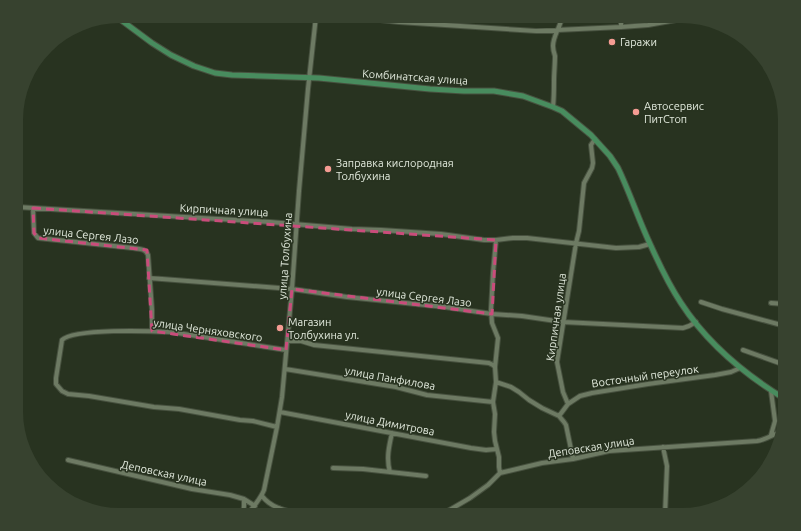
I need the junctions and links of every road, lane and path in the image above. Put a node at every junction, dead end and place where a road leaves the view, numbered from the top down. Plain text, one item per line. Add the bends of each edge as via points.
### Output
1 (125, 23) edge
2 (315, 23) edge
3 (414, 23) edge
4 (560, 23) edge
5 (621, 23) edge
6 (655, 23) edge
7 (621, 27) junction
8 (557, 30) junction
9 (309, 78) junction
10 (553, 107) junction
11 (595, 139) junction
12 (23, 207) edge
13 (33, 208) junction
14 (297, 224) junction
15 (496, 240) junction
16 (576, 244) junction
17 (650, 244) junction
18 (149, 278) junction
19 (292, 289) junction
20 (700, 302) dead end
21 (770, 303) dead end
22 (778, 304) edge
23 (492, 314) junction
24 (563, 322) junction
25 (696, 322) junction
26 (778, 324) edge
27 (152, 331) junction
28 (288, 341) junction
29 (286, 350) junction
30 (743, 350) dead end
31 (778, 362) edge
32 (495, 367) junction
33 (740, 368) junction
34 (285, 369) junction
35 (496, 382) junction
36 (771, 391) junction
37 (778, 395) edge
38 (493, 402) junction
39 (568, 404) junction
40 (280, 412) junction
41 (559, 416) junction
42 (277, 427) junction
43 (392, 433) junction
44 (775, 434) edge
45 (771, 435) junction
46 (663, 447) junction
47 (497, 449) junction
48 (573, 459) junction
49 (68, 460) dead end
50 (333, 468) dead end
51 (390, 472) junction
52 (500, 473) junction
53 (426, 476) dead end
54 (262, 496) junction
55 (244, 499) junction
56 (255, 506) joint
57 (244, 508) edge
58 (279, 508) edge
59 (453, 508) edge
60 (665, 508) edge

1 - 9 main road, Комбинатская улица via 171,55 194,66 232,75
2 - 9 street, улица Толбухина
3 - 8 street via 536,31
4 - 8 street
5 - 7 street
6 - 7 street
7 - 8 street
8 - 10 street via 553,47
9 - 10 main road, Комбинатская улица via 430,89 494,91 523,96
9 - 14 street, улица Толбухина
10 - 11 main road, Комбинатская улица via 562,111
11 - 16 street, Кирпичная улица via 591,145 592,168 584,182
11 - 17 main road, Комбинатская улица via 618,168
12 - 13 street, Кирпичная улица
13 - 14 street, Кирпичная улица
13 - 18 street, улица Сергея Лазо via 34,233 38,238 144,250 148,255
14 - 15 street, Кирпичная улица
14 - 19 street, улица Толбухина
15 - 16 street, Кирпичная улица via 527,238
15 - 23 street
16 - 17 street via 616,248
16 - 24 street, Кирпичная улица
17 - 25 main road, Комбинатская улица via 668,283
18 - 19 street, улица Сергея Лазо
18 - 27 street, улица Сергея Лазо
19 - 23 street, улица Сергея Лазо
19 - 28 street, улица Толбухина
20 - 26 street
21 - 22 street
23 - 24 street, улица Сергея Лазо
23 - 32 street via 492,323 498,338
24 - 25 street, улица Сергея Лазо via 683,328
24 - 39 street, Кирпичная улица via 557,362
25 - 33 main road, Комбинатская улица via 712,343
27 - 29 street, улица Черняховского
27 - 42 street, улица Черняховского via 120,330 65,338 62,340 56,384 68,394 179,409
28 - 29 street, улица Толбухина
28 - 32 street via 489,364
29 - 34 street, улица Толбухина
30 - 31 street
32 - 35 street
33 - 36 main road, Комбинатская улица
33 - 39 street, Восточный переулок via 715,375 592,393 580,396
34 - 38 street, улица Панфилова via 396,387 427,395
34 - 40 street, улица Толбухина
35 - 38 street
35 - 41 street via 511,387
36 - 37 main road, Комбинатская улица
36 - 45 street via 775,421
38 - 47 street
39 - 41 street
40 - 42 street, улица Толбухина
40 - 43 street, улица Димитрова
41 - 48 street via 566,425
42 - 54 street, улица Толбухина
43 - 47 street, улица Димитрова via 471,448
43 - 51 street via 388,457
44 - 45 street, Деповская улица
45 - 46 street, Деповская улица via 757,441
46 - 48 street, Деповская улица via 609,451
46 - 60 street via 667,466
47 - 52 street
48 - 52 street, Деповская улица
49 - 55 street, Деповская улица
50 - 51 street
51 - 53 street
52 - 59 street via 488,485
54 - 56 street, улица Толбухина
54 - 58 street via 266,502
55 - 56 street, Деповская улица
55 - 57 street

